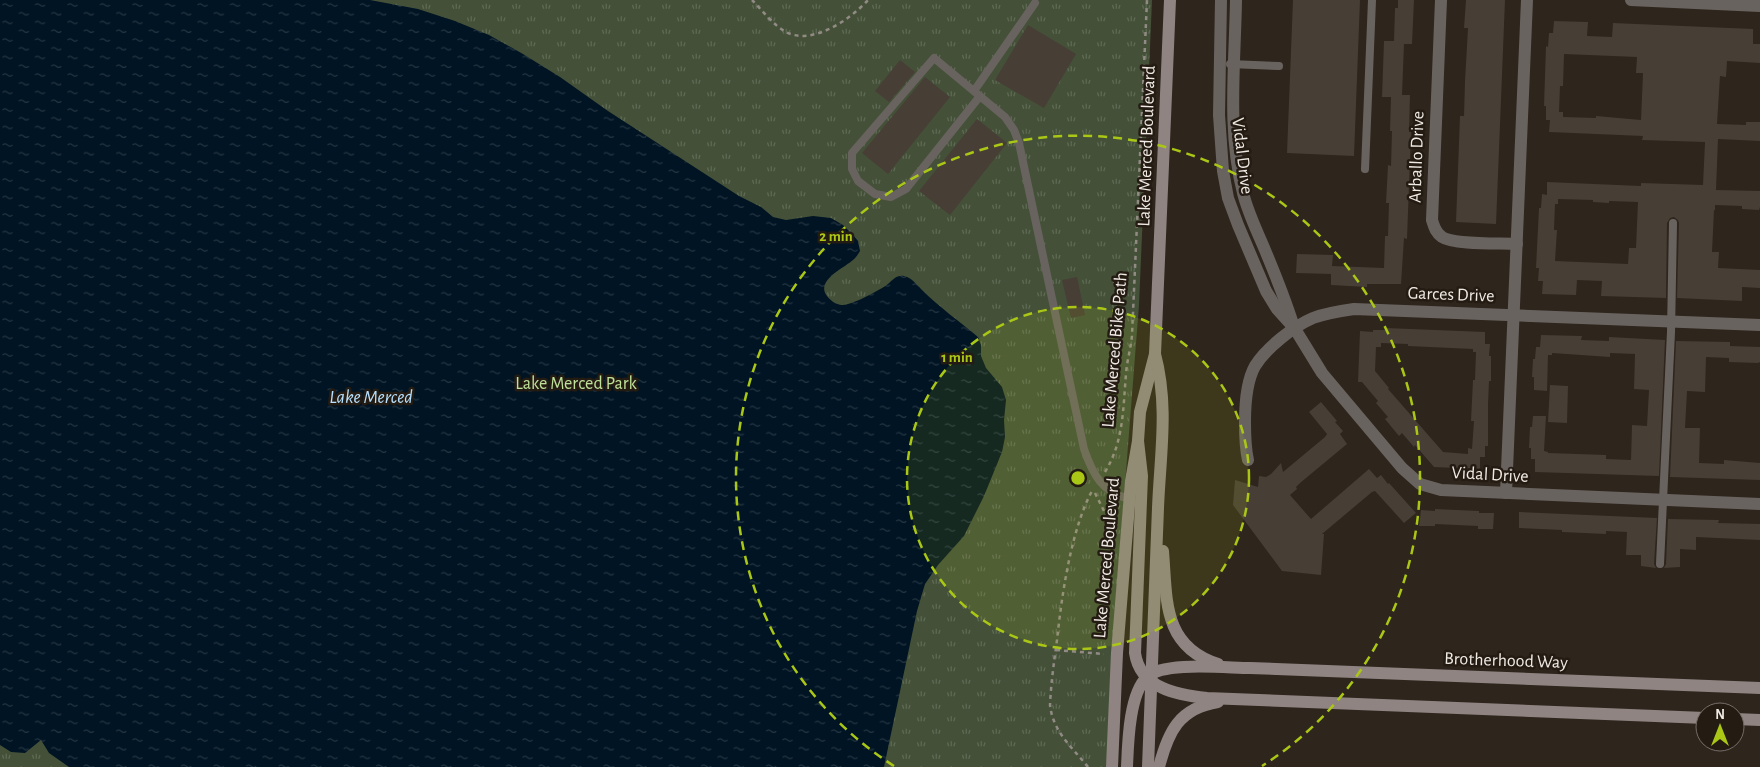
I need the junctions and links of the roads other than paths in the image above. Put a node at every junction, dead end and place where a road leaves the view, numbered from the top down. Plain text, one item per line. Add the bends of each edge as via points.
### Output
1 (1170, 0) edge
2 (1221, 0) edge
3 (1236, 0) edge
4 (1372, 0) edge
5 (1441, 0) edge
6 (1527, 0) edge
7 (1631, 0) edge
8 (1709, 2) edge
9 (1035, 3) dead end
10 (1760, 6) edge
11 (1220, 64) junction
12 (1235, 64) junction
13 (1279, 66) dead end
14 (977, 93) junction
15 (1366, 169) dead end
16 (1673, 223) dead end
17 (1517, 244) junction
18 (1514, 315) junction
19 (1671, 322) junction
20 (1760, 325) edge
21 (1295, 329) junction
22 (1155, 354) junction
23 (1138, 441) junction
24 (1248, 460) dead end
25 (1506, 493) junction
26 (1159, 496) junction
27 (1129, 499) junction
28 (1664, 500) junction
29 (1760, 504) edge
30 (1660, 564) dead end
31 (1250, 668) junction
32 (1150, 678) junction
33 (1760, 688) edge
34 (1249, 700) junction
35 (1695, 718) edge
36 (1745, 719) edge
37 (1760, 720) edge
38 (1112, 767) edge
39 (1127, 767) edge
40 (1148, 767) edge
41 (1159, 767) edge

1 - 22 main road, Lake Merced Boulevard
2 - 11 street, Vidal Drive
3 - 12 street, Vidal Drive
4 - 15 lane
5 - 17 street, Arballo Drive via 1432,220 1435,230 1453,241
6 - 17 street
7 - 8 street
8 - 10 street
9 - 14 lane
11 - 12 lane
11 - 21 street, Vidal Drive via 1219,141 1228,198 1266,291
12 - 13 lane
12 - 21 street, Vidal Drive via 1234,140 1243,194
14 - 14 lane via 906,189 891,196 875,194 858,181 852,169 852,153 934,58
14 - 27 lane via 1010,123 1017,136 1084,450 1099,481 1113,494
16 - 19 lane
17 - 18 street
18 - 19 street, Garces Drive
18 - 21 street, Garces Drive via 1354,309 1319,316
18 - 25 street
19 - 20 street, Garces Drive
19 - 28 lane
21 - 24 street, Garces Drive via 1271,347 1255,367 1245,411 1244,446
21 - 25 street, Vidal Drive via 1322,372 1402,468 1420,484 1442,490
22 - 23 main road, Lake Merced Boulevard via 1140,412
22 - 26 main road, Lake Merced Boulevard via 1164,413
23 - 27 main road, Lake Merced Boulevard
23 - 32 main road via 1142,476 1135,650 1138,663
25 - 28 street, Vidal Drive
26 - 31 main road via 1173,628 1182,642 1197,655 1217,663
26 - 32 main road, Lake Merced Boulevard
27 - 38 main road, Lake Merced Boulevard
28 - 29 street, Vidal Drive
28 - 30 lane
31 - 32 main road via 1164,669
31 - 33 main road, Brotherhood Way
32 - 34 main road via 1179,694
32 - 39 main road via 1138,692 1131,719
32 - 40 main road, Lake Merced Boulevard
34 - 35 main road
34 - 41 main road via 1205,705 1186,716 1178,722 1167,740
36 - 37 main road

